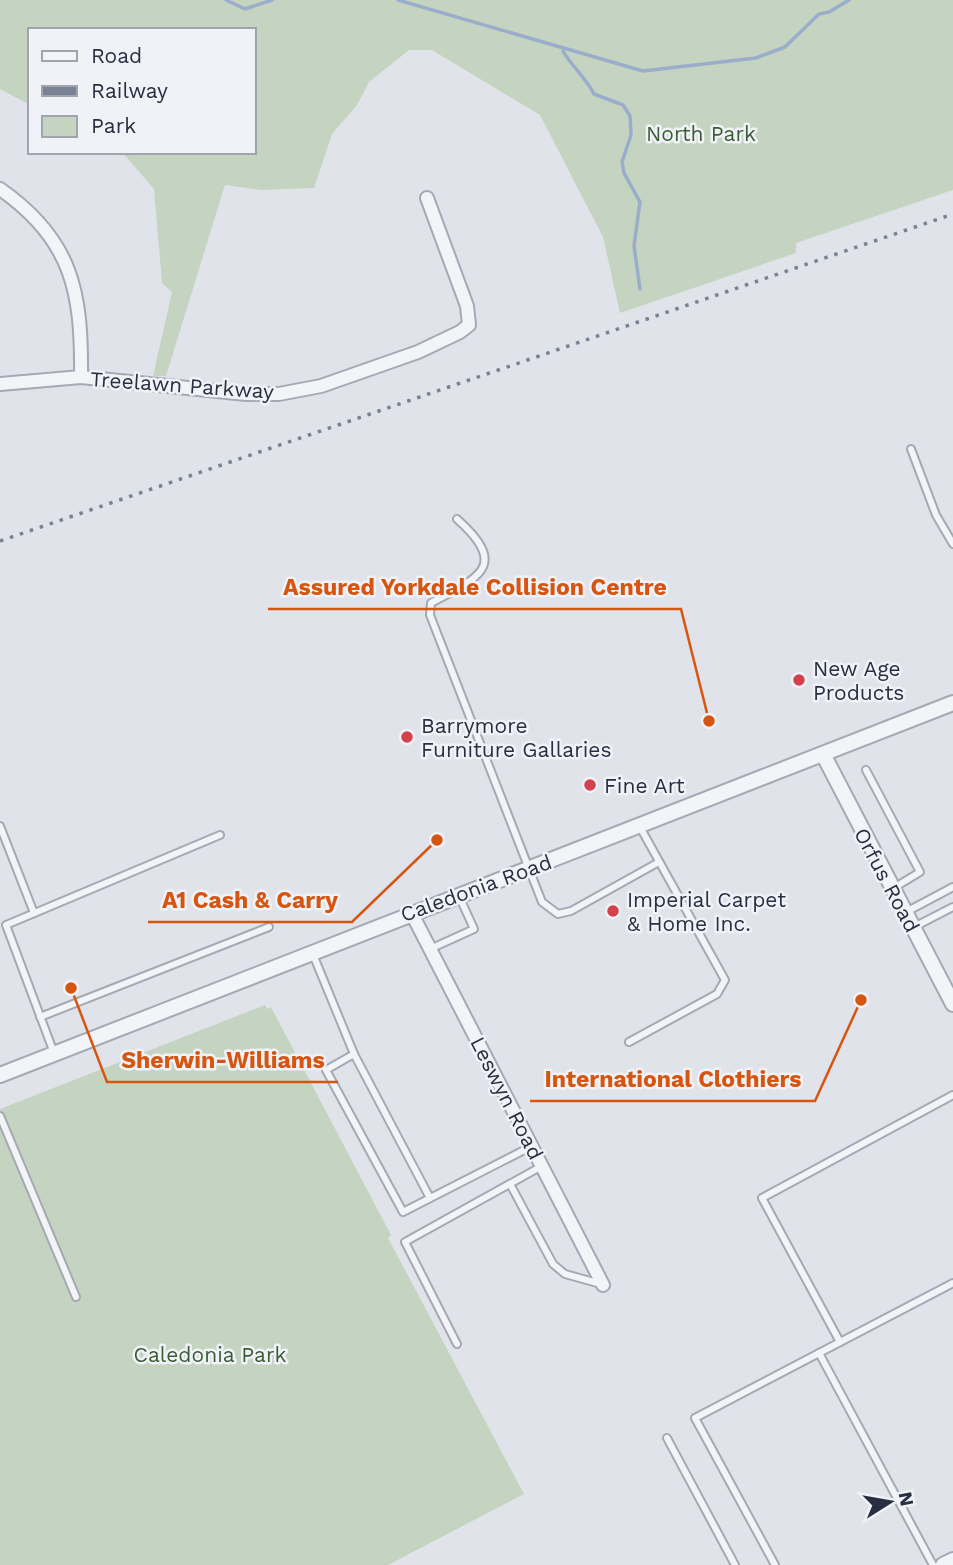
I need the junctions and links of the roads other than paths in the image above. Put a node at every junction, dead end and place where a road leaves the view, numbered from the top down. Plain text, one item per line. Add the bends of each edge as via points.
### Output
1 (0, 189) edge
2 (427, 198) dead end
3 (81, 377) junction
4 (0, 384) edge
5 (911, 449) dead end
6 (457, 519) dead end
7 (953, 544) edge
8 (953, 703) edge
9 (823, 754) junction
10 (866, 770) dead end
11 (0, 826) edge
12 (640, 827) junction
13 (220, 835) dead end
14 (659, 862) junction
15 (528, 869) junction
16 (953, 887) edge
17 (892, 889) junction
18 (458, 895) junction
19 (953, 907) edge
20 (411, 912) junction
21 (34, 913) junction
22 (904, 913) junction
23 (269, 927) dead end
24 (913, 928) junction
25 (430, 949) junction
26 (312, 951) junction
27 (953, 1004) edge
28 (40, 1017) junction
29 (629, 1042) dead end
30 (54, 1054) junction
31 (354, 1054) junction
32 (0, 1075) edge
33 (953, 1095) edge
34 (0, 1116) edge
35 (532, 1146) junction
36 (542, 1166) junction
37 (510, 1184) junction
38 (430, 1198) junction
39 (953, 1283) edge
40 (603, 1284) joint
41 (76, 1297) dead end
42 (840, 1342) junction
43 (457, 1343) dead end
44 (819, 1353) junction
45 (667, 1438) dead end
46 (953, 1560) edge
47 (735, 1565) edge
48 (775, 1565) edge
49 (933, 1565) edge
50 (943, 1565) edge

1 - 3 street via 40,222 66,261 80,316
2 - 3 street, Treelawn Parkway via 467,306 469,325 460,332 321,386 279,394
3 - 4 street, Treelawn Parkway
5 - 7 lane via 936,515
6 - 15 lane via 474,534 485,565 479,577 431,603 430,615
8 - 9 street, Caledonia Road
9 - 12 street, Caledonia Road
9 - 17 street, Orfus Road
10 - 17 lane via 920,872
11 - 21 lane
12 - 14 lane
12 - 15 street, Caledonia Road
13 - 21 lane
14 - 15 lane via 558,914 542,902
14 - 29 lane via 725,980 718,994
15 - 18 street, Caledonia Road
16 - 22 lane
17 - 22 street, Orfus Road
18 - 20 street, Caledonia Road
18 - 25 lane via 474,929
19 - 24 lane
20 - 25 street, Leswyn Road
20 - 26 street, Caledonia Road
21 - 28 lane via 5,925
22 - 24 street, Orfus Road
23 - 28 lane
24 - 27 street, Orfus Road
25 - 35 street, Leswyn Road
26 - 30 street, Caledonia Road
26 - 31 lane
28 - 30 lane
30 - 32 street, Caledonia Road
31 - 38 lane
31 - 38 lane via 326,1070 403,1212
33 - 42 lane via 762,1198
34 - 41 lane
35 - 36 street, Leswyn Road
35 - 38 lane
36 - 37 lane
36 - 40 street, Leswyn Road
37 - 40 lane via 553,1264 565,1274
37 - 43 lane via 405,1242
39 - 42 lane
42 - 44 lane
44 - 48 lane via 695,1418
44 - 49 lane
45 - 47 lane
46 - 50 street

